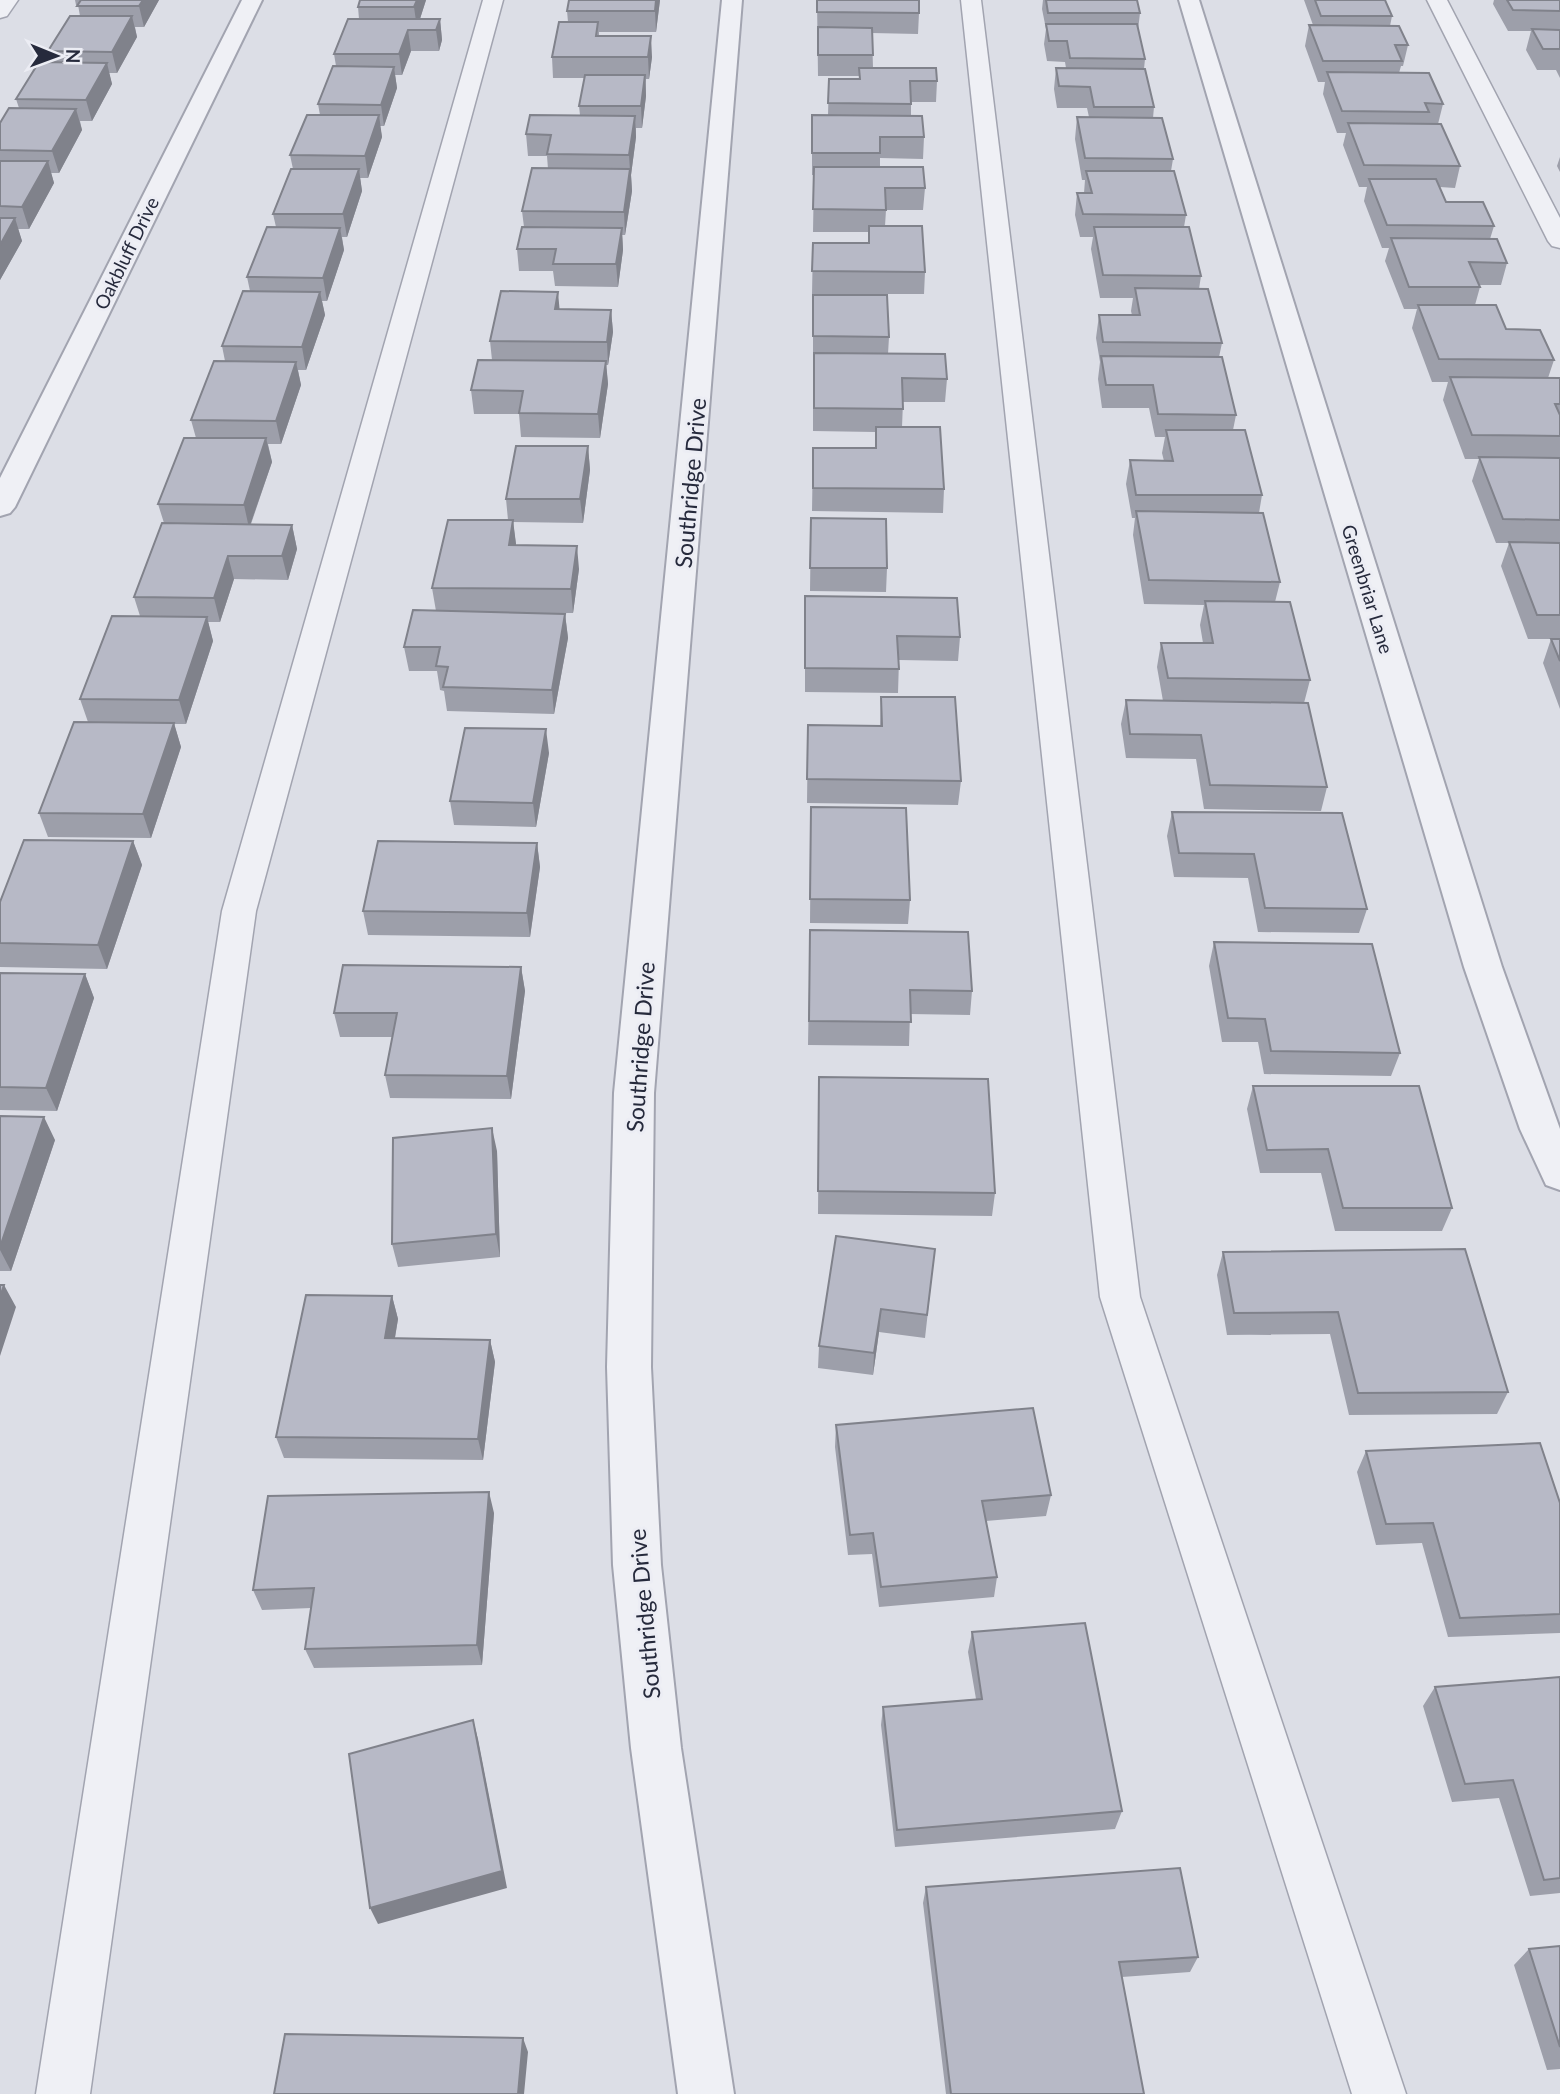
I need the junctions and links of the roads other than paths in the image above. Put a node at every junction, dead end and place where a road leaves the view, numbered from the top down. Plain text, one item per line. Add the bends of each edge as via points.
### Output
1 (8, 0) edge
2 (252, 0) edge
3 (494, 0) edge
4 (732, 0) edge
5 (971, 0) edge
6 (1189, 0) edge
7 (1437, 0) edge
8 (0, 12) edge
9 (1560, 241) edge
10 (0, 507) edge
11 (1560, 1174) edge
12 (63, 2094) edge
13 (706, 2094) edge
14 (1380, 2094) edge

1 - 8 lane
2 - 10 street, Oakbluff Drive
3 - 12 lane via 239,911
4 - 13 street, Southridge Drive via 634,1093 629,1367 637,1565 652,1709
5 - 14 lane via 1120,1297
6 - 11 street, Greenbriar Lane via 1483,967
7 - 9 lane

